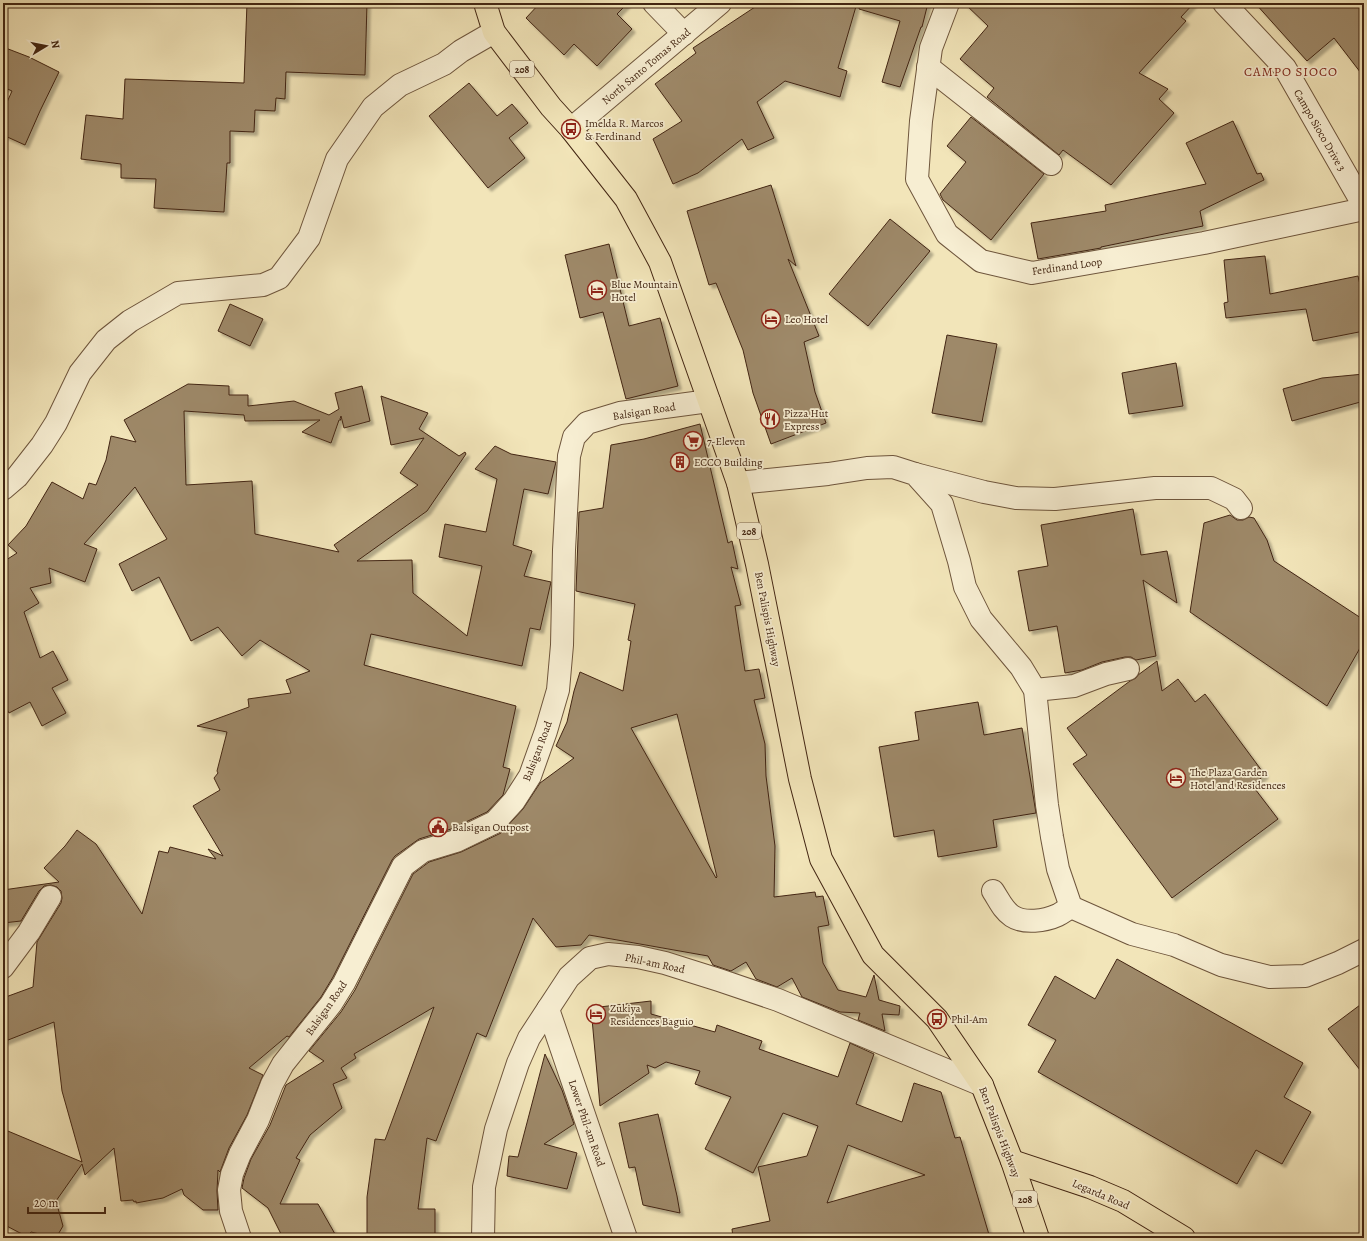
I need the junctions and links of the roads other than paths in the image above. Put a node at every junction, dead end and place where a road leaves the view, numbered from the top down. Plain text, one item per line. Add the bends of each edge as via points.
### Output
1 (485, 3) edge
2 (654, 3) edge
3 (720, 3) edge
4 (948, 3) edge
5 (1224, 3) edge
6 (494, 32) junction
7 (684, 34) junction
8 (928, 67) junction
9 (571, 129) junction
10 (1051, 164) dead end
11 (1364, 207) edge
12 (709, 402) junction
13 (915, 474) junction
14 (738, 483) junction
15 (4, 487) edge
16 (1241, 508) dead end
17 (1128, 668) dead end
18 (1035, 690) junction
19 (993, 891) dead end
20 (50, 897) dead end
21 (1071, 907) junction
22 (1364, 950) edge
23 (3, 967) edge
24 (548, 1009) junction
25 (982, 1085) junction
26 (1012, 1160) junction
27 (240, 1238) edge
28 (484, 1238) edge
29 (626, 1238) edge
30 (1038, 1238) edge
31 (1184, 1238) edge

1 - 6 main road, Ben Palispis Highway / 208
2 - 7 street
3 - 7 street, North Santo Tomas Road
4 - 8 street, Ferdinand Loop via 931,48
5 - 11 street, Campo Sioco Drive 3 via 1285,68
6 - 9 main road, Ben Palispis Highway / 208
6 - 15 street via 444,64 400,85 373,107 337,160 309,238 279,278 263,285 178,292 130,321 106,340 80,374 42,445 17,476
7 - 9 street, North Santo Tomas Road
8 - 10 street
8 - 11 street, Ferdinand Loop via 917,179 947,234 981,261 1032,273 1204,243
9 - 12 main road, Ben Palispis Highway / 208 via 626,199 660,262
12 - 14 main road, Ben Palispis Highway / 208
12 - 27 street, Balsigan Road via 620,413 587,423 574,436 569,456 558,690 530,776 514,801 495,822 456,841 423,852 403,866 344,983 331,1004 283,1064 240,1154 232,1174 230,1190 231,1211
13 - 14 street via 893,467 867,468
13 - 16 street via 1016,498 1055,499 1155,488 1211,488 1234,499
13 - 18 street via 942,504 958,554 965,587 981,619 1021,667
14 - 25 main road, Ben Palispis Highway / 208 via 757,564 800,780 821,860 873,956 937,1020
17 - 18 street via 1074,686
18 - 21 street via 1052,837 1058,869
19 - 21 street via 1003,908 1013,917 1024,920 1041,920 1058,915
20 - 23 street via 29,932
21 - 22 street via 1132,934 1174,945 1228,967 1270,977 1304,976
24 - 25 street, Phil-am Road via 569,977 590,958 608,954 638,957 665,963 778,1000
24 - 28 street, Phil-am Road via 529,1038 518,1063 496,1129 484,1187
24 - 29 street, Lower Phil-am Road
25 - 26 main road, Ben Palispis Highway / 208
26 - 30 main road, Ben Palispis Highway / 208
26 - 31 main road, Legarda Road via 1123,1201

